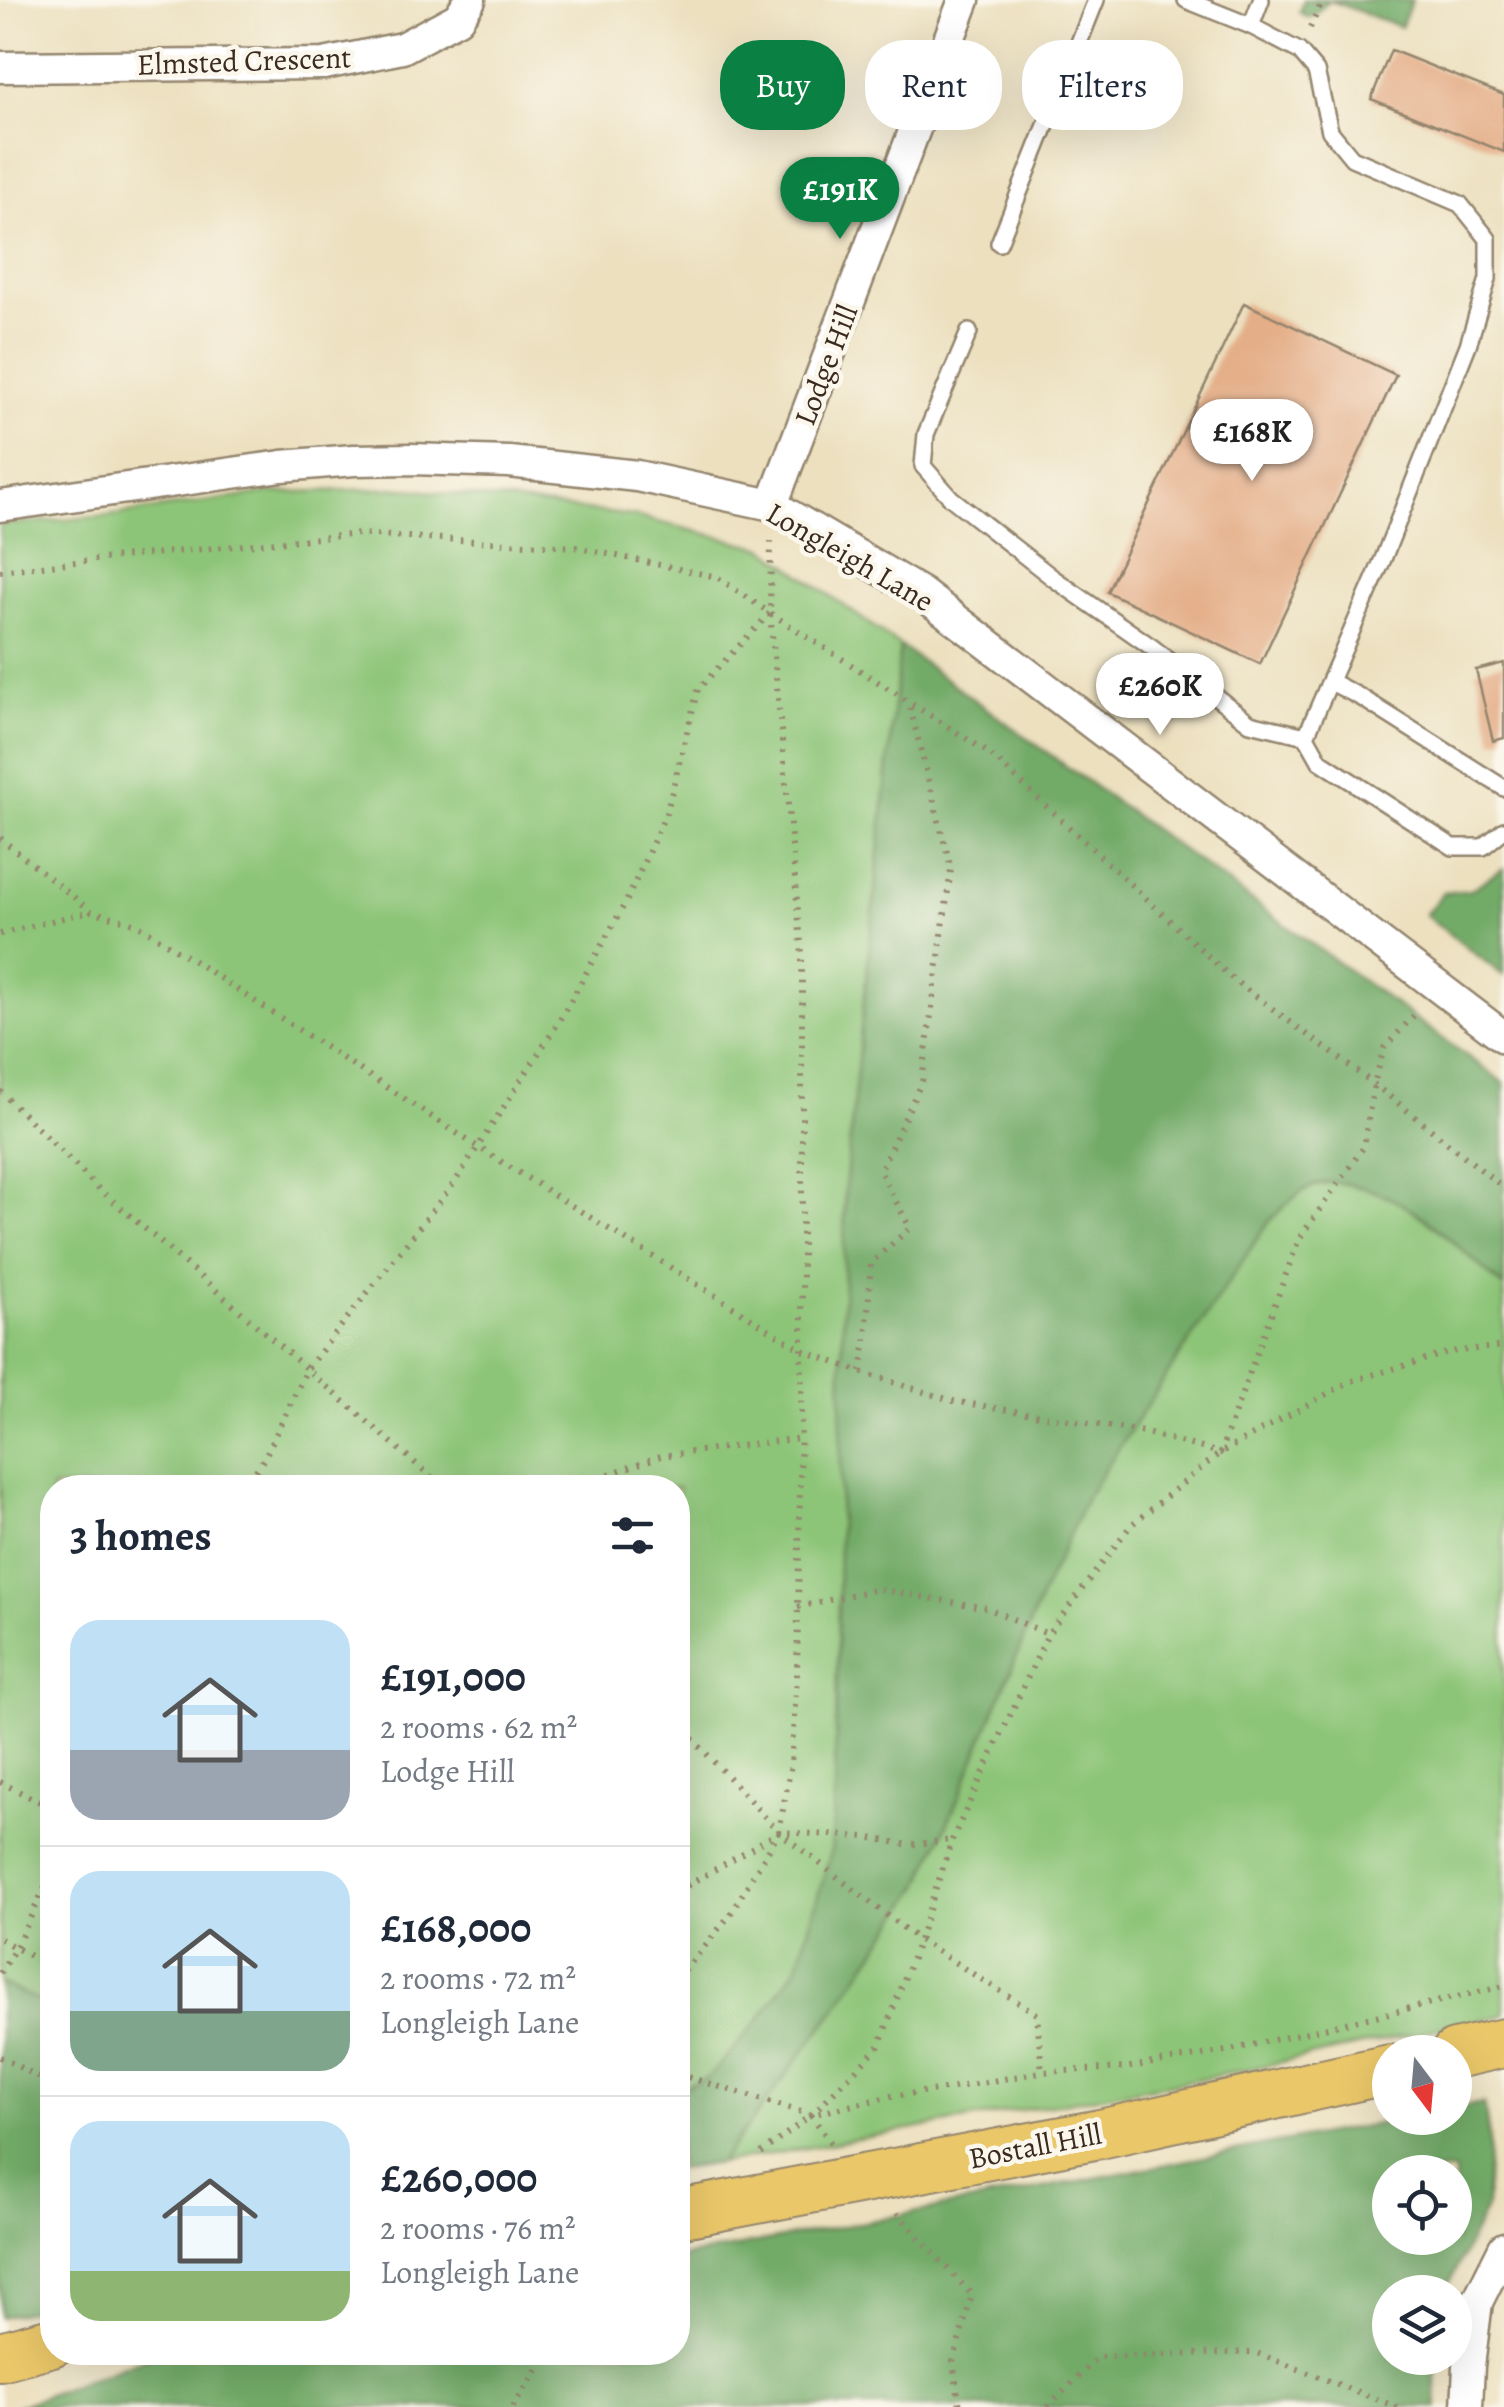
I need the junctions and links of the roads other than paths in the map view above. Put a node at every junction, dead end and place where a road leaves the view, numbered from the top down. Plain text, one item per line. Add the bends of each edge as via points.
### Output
1 (470, 0) edge
2 (964, 0) edge
3 (1096, 0) edge
4 (1186, 0) edge
5 (1261, 0) edge
6 (1251, 26) junction
7 (0, 67) edge
8 (999, 243) dead end
9 (969, 332) dead end
10 (0, 506) edge
11 (772, 506) junction
12 (1331, 682) junction
13 (1306, 736) junction
14 (1504, 788) edge
15 (1504, 830) edge
16 (1504, 1037) edge
17 (1504, 2043) edge
18 (1472, 2050) edge
19 (1372, 2073) edge
20 (690, 2212) edge
21 (1504, 2248) edge
22 (1467, 2407) edge

1 - 7 street, Elmsted Crescent via 458,18 402,48 324,64
2 - 11 street, Lodge Hill
3 - 8 lane
4 - 6 lane
5 - 6 lane
6 - 12 lane via 1299,51 1316,71 1330,131 1352,158 1460,204 1488,239 1488,279 1468,345
9 - 13 lane via 926,434 923,466 951,498 1250,723
10 - 11 street, Longleigh Lane via 282,466 412,459 637,476
11 - 16 street, Longleigh Lane via 921,594
12 - 13 lane
12 - 14 lane
13 - 15 lane via 1320,761 1452,847 1482,847
17 - 18 main road
19 - 20 main road, Bostall Hill via 1100,2134
21 - 22 street via 1477,2302

